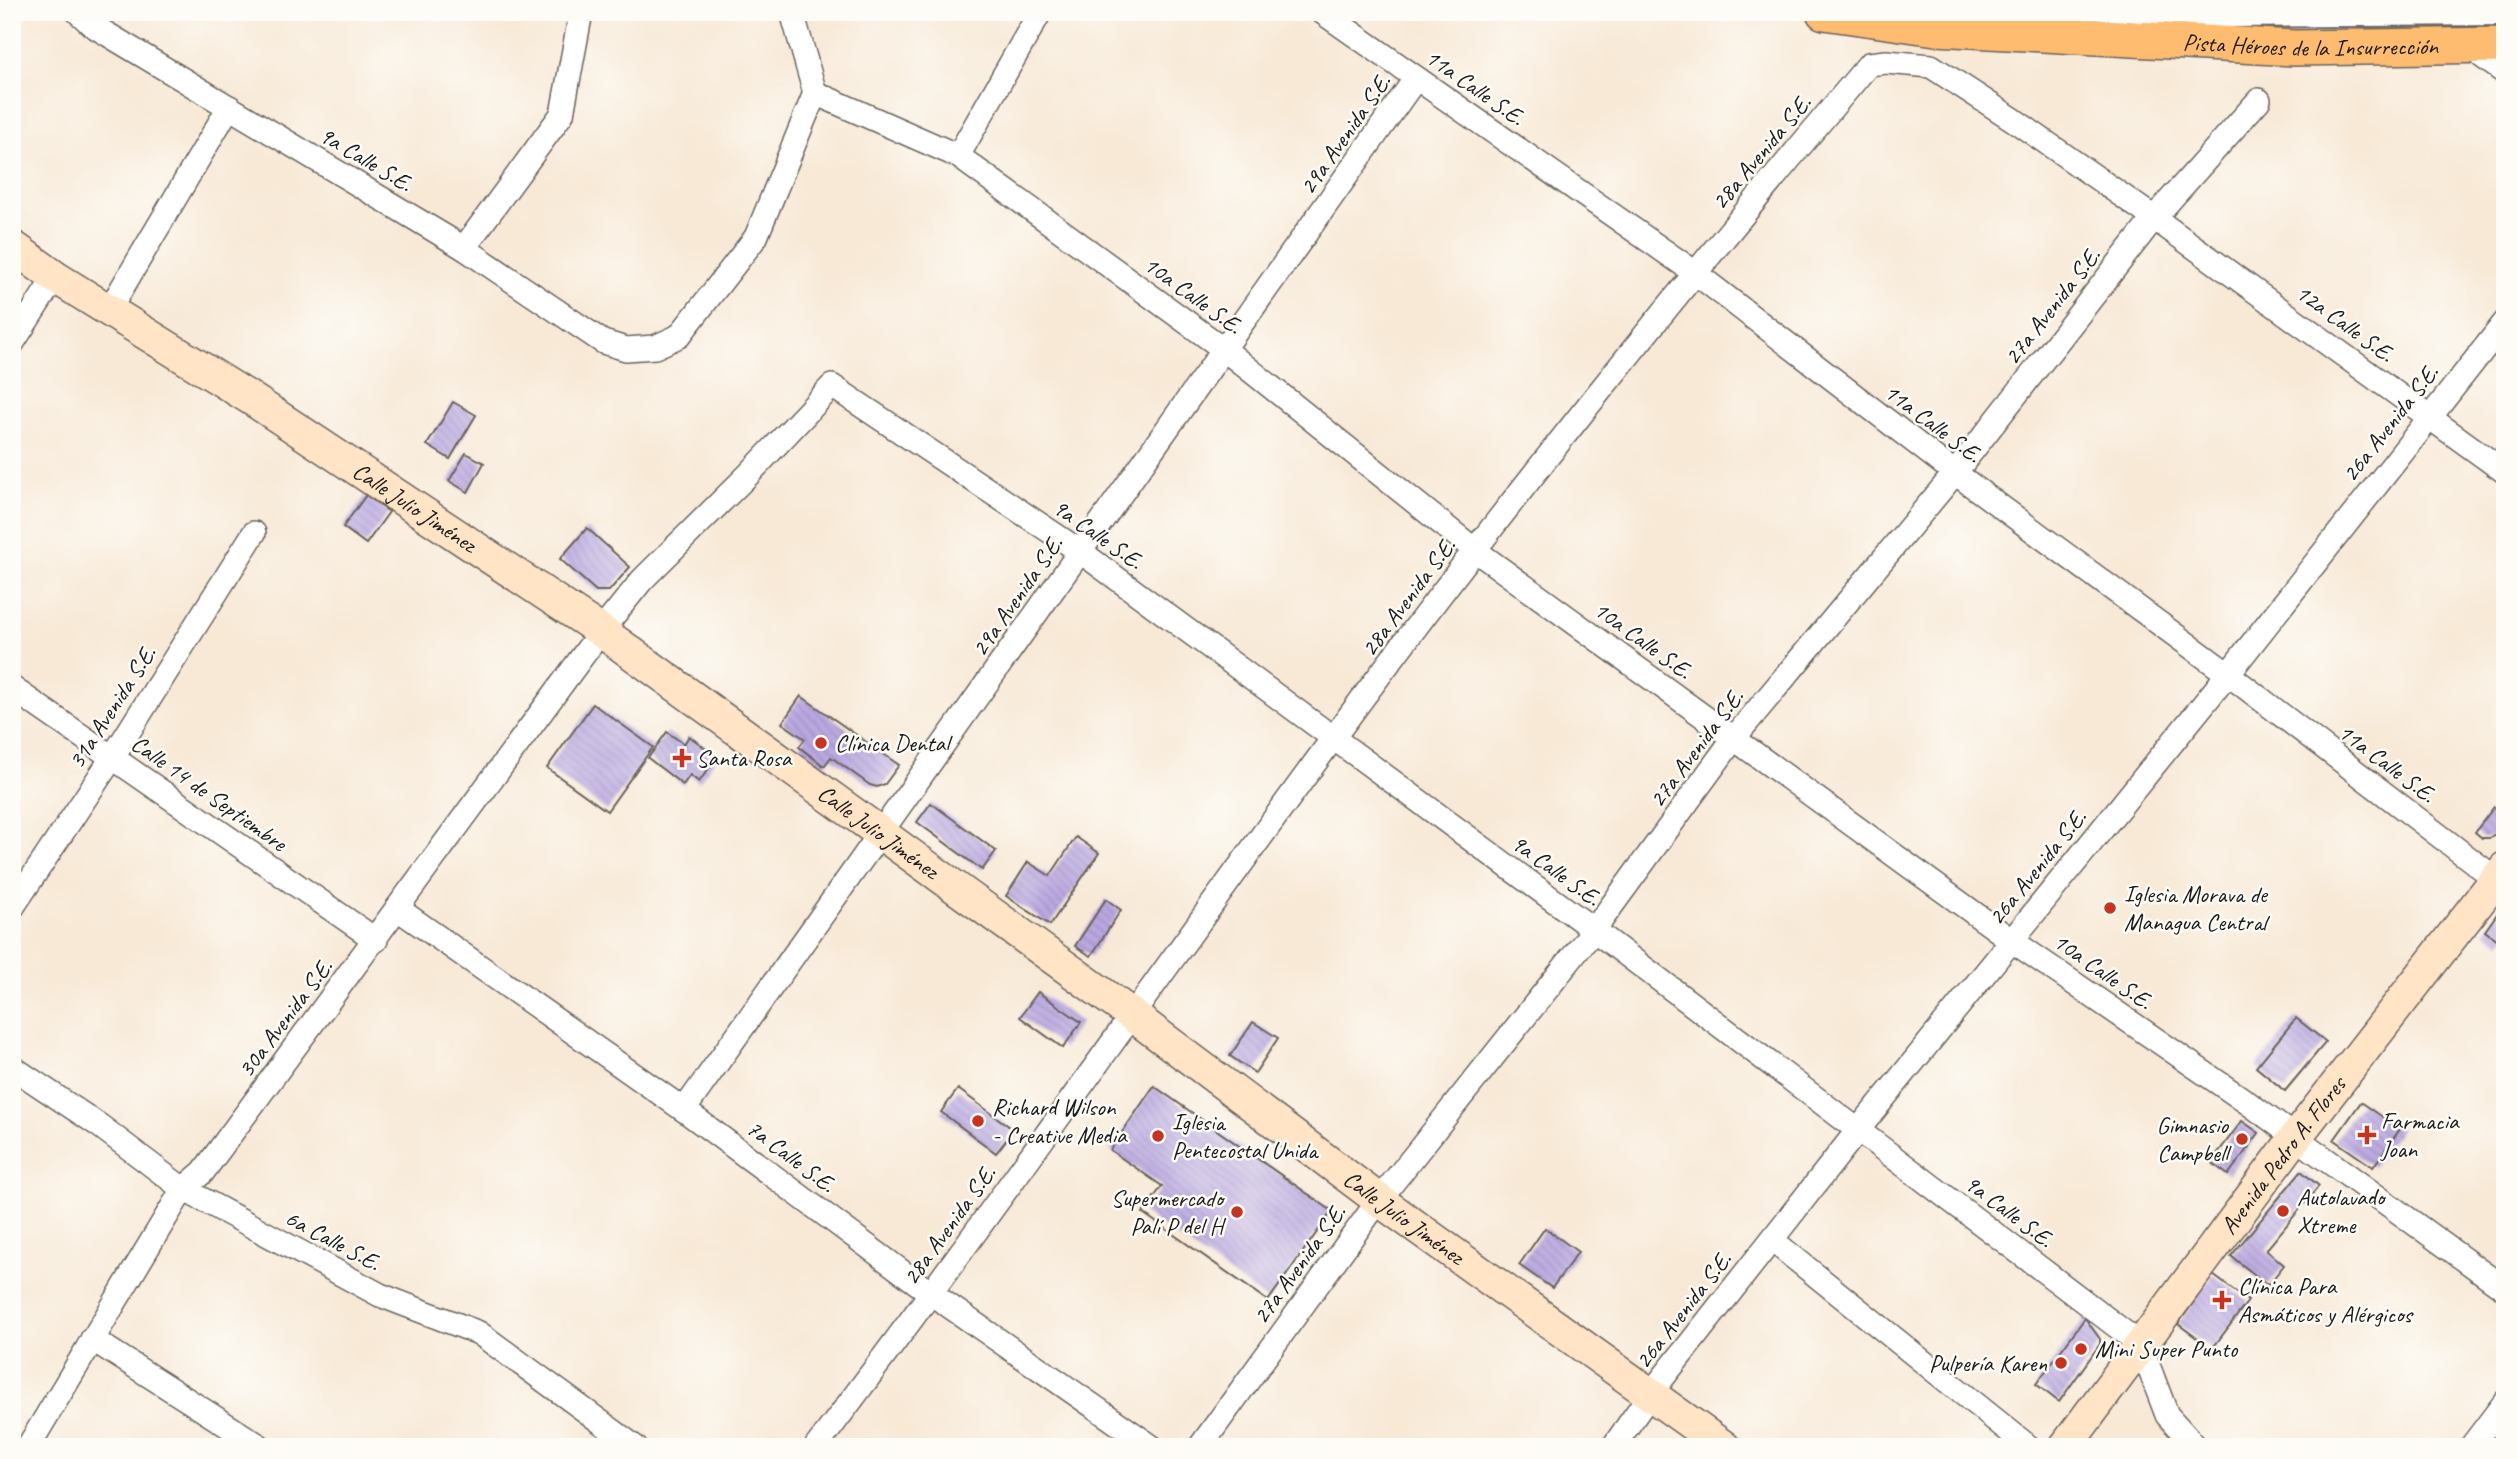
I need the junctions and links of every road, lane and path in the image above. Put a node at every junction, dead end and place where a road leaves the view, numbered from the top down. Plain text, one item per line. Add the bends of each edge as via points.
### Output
1 (78, 12) edge
2 (580, 12) edge
3 (792, 12) edge
4 (1040, 12) edge
5 (1322, 12) edge
6 (1824, 12) edge
7 (2053, 12) edge
8 (2505, 20) edge
9 (2505, 45) edge
10 (2468, 46) junction
11 (2505, 73) edge
12 (1416, 78) junction
13 (815, 93) junction
14 (2259, 100) dead end
15 (229, 107) junction
16 (958, 156) junction
17 (2154, 218) junction
18 (12, 246) edge
19 (464, 248) junction
20 (1694, 272) junction
21 (55, 277) junction
22 (109, 310) junction
23 (2505, 322) edge
24 (12, 344) edge
25 (1225, 350) junction
26 (832, 386) joint
27 (2429, 416) junction
28 (2505, 472) edge
29 (1955, 473) junction
30 (254, 533) dead end
31 (1476, 551) junction
32 (1081, 552) junction
33 (601, 631) junction
34 (2228, 674) junction
35 (12, 688) edge
36 (1333, 738) junction
37 (1734, 738) junction
38 (112, 758) junction
39 (881, 833) junction
40 (2502, 878) edge
41 (12, 908) edge
42 (397, 909) junction
43 (1594, 930) junction
44 (376, 940) junction
45 (2011, 940) junction
46 (1132, 1016) junction
47 (12, 1067) edge
48 (684, 1110) junction
49 (1858, 1130) junction
50 (2295, 1138) junction
51 (183, 1189) junction
52 (1379, 1199) junction
53 (1772, 1240) junction
54 (2505, 1289) edge
55 (932, 1294) junction
56 (92, 1339) junction
57 (2140, 1344) junction
58 (1651, 1393) junction
59 (2505, 1402) edge
60 (12, 1442) edge
61 (19, 1447) edge
62 (27, 1447) edge
63 (261, 1447) edge
64 (635, 1447) edge
65 (816, 1447) edge
66 (1153, 1447) edge
67 (1200, 1447) edge
68 (1613, 1447) edge
69 (1724, 1447) edge
70 (2029, 1447) edge
71 (2065, 1447) edge
72 (2196, 1447) edge
73 (2471, 1447) edge

1 - 15 street, 9a Calle S.E. via 92,25
2 - 19 street via 562,114
3 - 13 street
4 - 16 street
5 - 12 street, 11a Calle S.E.
6 - 10 main road, Pista Héroes de la Insurrección via 1936,28 2281,48
7 - 8 lane via 2221,22
9 - 10 main road, Pista Héroes de la Insurrección
10 - 11 street
12 - 20 street, 11a Calle S.E.
12 - 25 street, 29a Avenida S.E.
13 - 16 street, 10a Calle S.E.
13 - 19 street, 9a Calle S.E. via 756,237 679,336 655,347 626,349 603,342
14 - 17 street, 27a Avenida S.E.
15 - 19 street, 9a Calle S.E.
15 - 22 street
16 - 25 street, 10a Calle S.E.
17 - 20 street, 28a Avenida S.E. via 1931,66 1886,62 1869,64
17 - 27 street, 12a Calle S.E.
17 - 29 street, 27a Avenida S.E.
18 - 21 main road, Calle Julio Jiménez
20 - 29 street, 11a Calle S.E.
20 - 31 street, 28a Avenida S.E.
21 - 22 main road, Calle Julio Jiménez
21 - 24 street
22 - 33 main road, Calle Julio Jiménez via 254,400
23 - 27 street, 26a Avenida S.E.
25 - 31 street, 10a Calle S.E.
25 - 32 street, 29a Avenida S.E.
26 - 32 street, 9a Calle S.E.
26 - 33 street, 30a Avenida S.E. via 642,580
27 - 28 street, 12a Calle S.E.
27 - 34 street, 26a Avenida S.E.
29 - 34 street, 11a Calle S.E.
29 - 37 street, 27a Avenida S.E.
30 - 38 street, 31a Avenida S.E.
31 - 36 street, 28a Avenida S.E.
31 - 37 street, 10a Calle S.E.
32 - 36 street, 9a Calle S.E.
32 - 39 street, 29a Avenida S.E.
33 - 39 main road, Calle Julio Jiménez
33 - 42 street, 30a Avenida S.E.
34 - 40 street, 11a Calle S.E.
34 - 45 street, 26a Avenida S.E.
35 - 38 street, Calle 14 de Septiembre
36 - 43 street, 9a Calle S.E.
36 - 46 street, 28a Avenida S.E.
37 - 43 street, 27a Avenida S.E.
37 - 45 street, 10a Calle S.E.
38 - 41 street, 31a Avenida S.E.
38 - 44 street, Calle 14 de Septiembre
39 - 46 main road, Calle Julio Jiménez
39 - 48 street, 29a Avenida S.E.
40 - 50 main road, Avenida Pedro A. Flores
42 - 44 street, 30a Avenida S.E.
42 - 48 street, 7a Calle S.E.
43 - 49 street, 9a Calle S.E.
43 - 52 street, 27a Avenida S.E.
44 - 51 street, 30a Avenida S.E. via 203,1172
45 - 49 street, 26a Avenida S.E.
45 - 50 street, 10a Calle S.E.
46 - 52 main road, Calle Julio Jiménez
46 - 55 street, 28a Avenida S.E.
47 - 51 street, 6a Calle S.E.
48 - 55 street, 7a Calle S.E.
49 - 53 street, 26a Avenida S.E.
49 - 57 street, 9a Calle S.E.
50 - 54 street, 10a Calle S.E.
50 - 57 main road, Avenida Pedro A. Flores
51 - 56 street, 30a Avenida S.E.
51 - 64 street, 6a Calle S.E. via 380,1295 479,1333
52 - 58 main road, Calle Julio Jiménez
52 - 67 street, 27a Avenida S.E.
53 - 58 street, 26a Avenida S.E.
53 - 70 street
55 - 65 street, 28a Avenida S.E.
55 - 66 street, 7a Calle S.E.
56 - 62 street, 30a Avenida S.E.
56 - 63 street
57 - 71 main road, Avenida Pedro A. Flores
57 - 72 street via 2167,1415
58 - 68 street, 26a Avenida S.E.
58 - 69 main road, Calle Julio Jiménez
59 - 73 street
60 - 61 street

